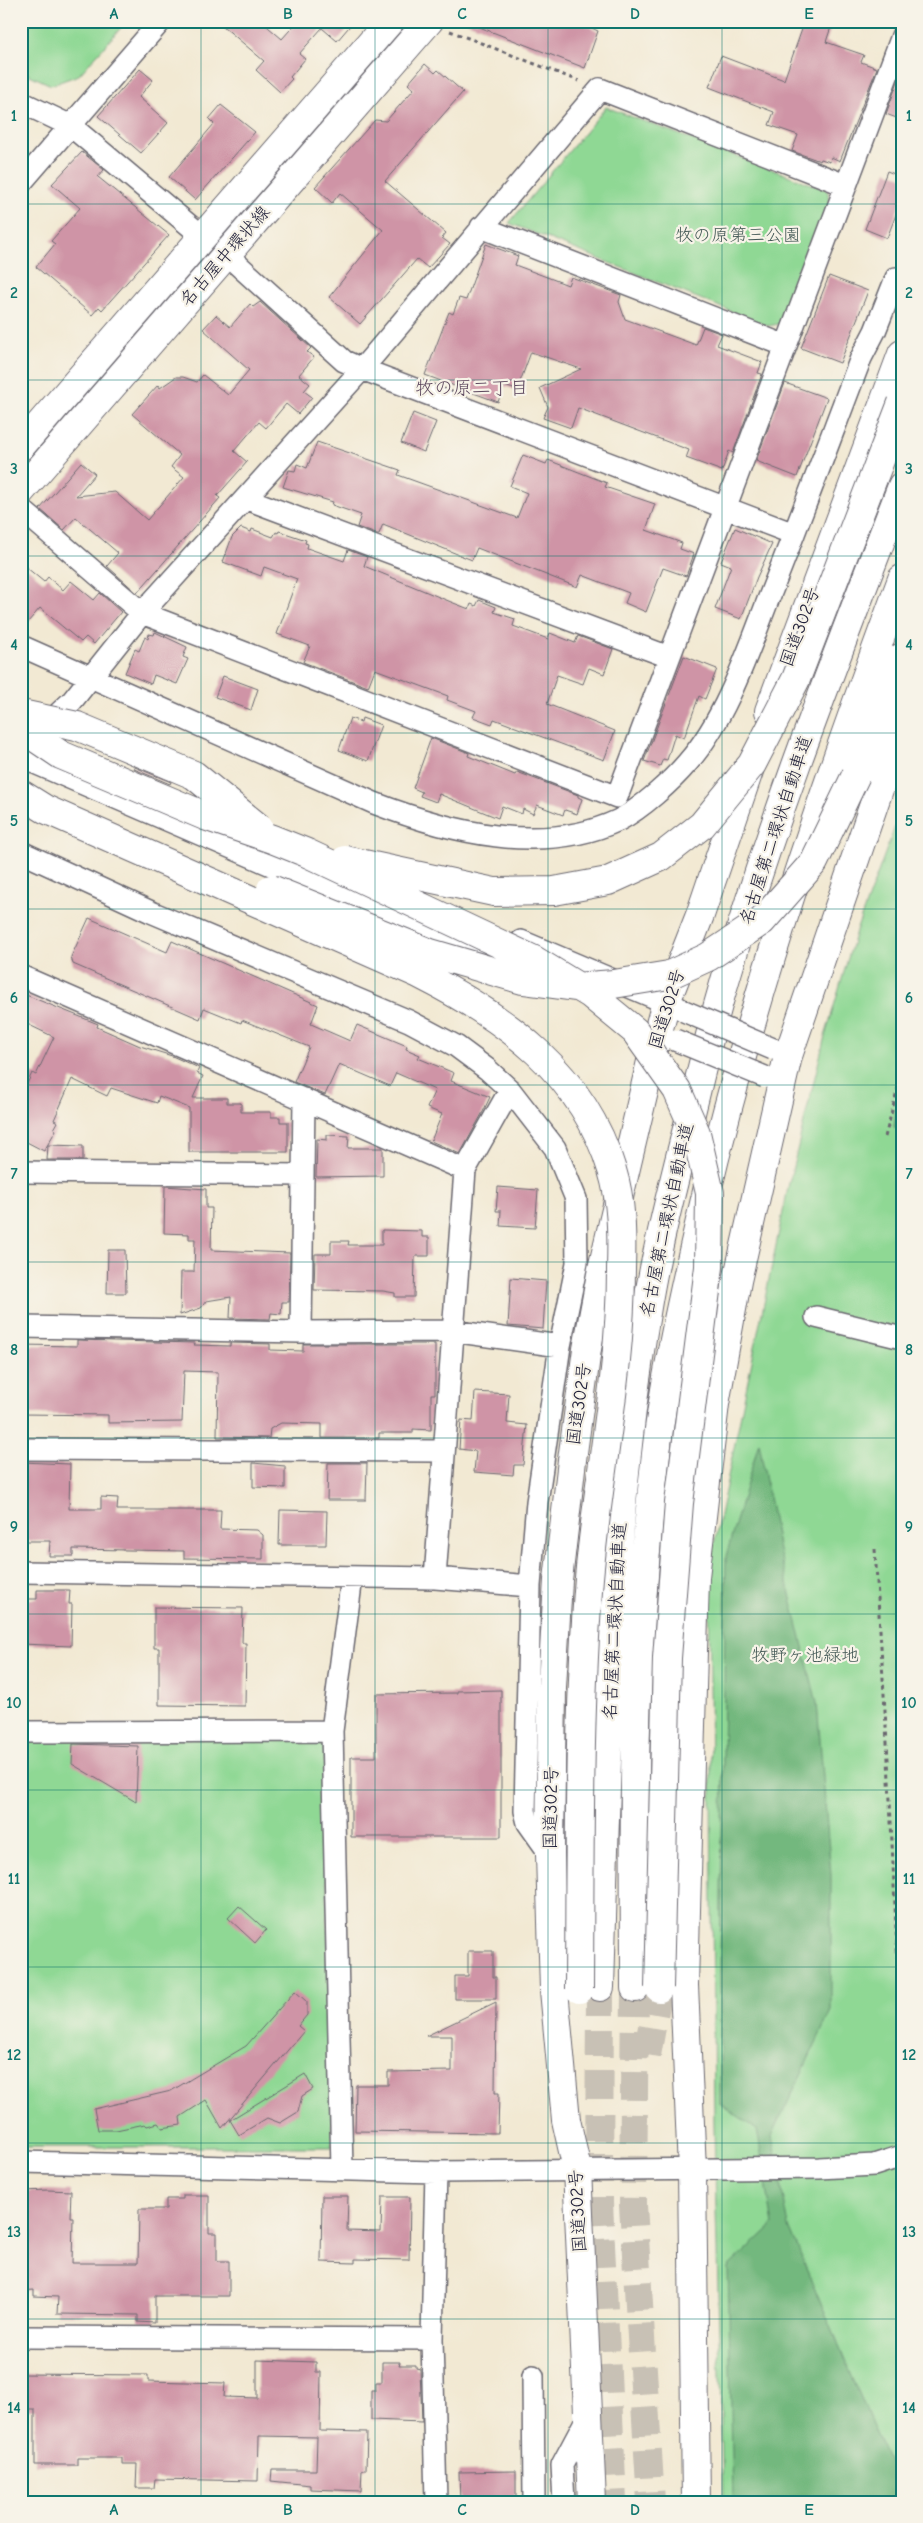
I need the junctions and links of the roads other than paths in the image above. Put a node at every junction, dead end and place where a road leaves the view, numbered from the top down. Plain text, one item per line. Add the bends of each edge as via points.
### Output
1 (161, 21) edge
2 (390, 21) edge
3 (429, 22) edge
4 (902, 36) edge
5 (21, 102) edge
6 (71, 126) junction
7 (21, 183) edge
8 (844, 185) junction
9 (481, 227) junction
10 (202, 236) junction
11 (226, 254) junction
12 (902, 279) edge
13 (786, 346) junction
14 (902, 354) edge
15 (362, 369) junction
16 (902, 402) edge
17 (21, 446) edge
18 (902, 486) edge
19 (21, 491) edge
20 (248, 499) junction
21 (726, 508) junction
22 (21, 510) edge
23 (794, 534) junction
24 (902, 579) edge
25 (142, 613) junction
26 (21, 646) edge
27 (669, 657) junction
28 (902, 657) edge
29 (90, 676) junction
30 (902, 722) edge
31 (23, 731) edge
32 (21, 757) edge
33 (21, 782) edge
34 (21, 794) edge
35 (617, 797) junction
36 (623, 817) junction
37 (21, 852) edge
38 (306, 853) junction
39 (21, 976) edge
40 (675, 1006) junction
41 (666, 1036) junction
42 (781, 1052) junction
43 (774, 1081) junction
44 (510, 1090) junction
45 (304, 1099) junction
46 (465, 1170) junction
47 (21, 1172) edge
48 (303, 1175) junction
49 (816, 1317) dead end
50 (21, 1327) edge
51 (452, 1331) junction
52 (301, 1332) junction
53 (902, 1338) edge
54 (560, 1346) junction
55 (21, 1449) edge
56 (444, 1451) junction
57 (21, 1572) edge
58 (352, 1577) junction
59 (435, 1578) junction
60 (530, 1586) junction
61 (332, 1731) junction
62 (21, 1732) edge
63 (550, 1854) junction
64 (902, 2156) edge
65 (21, 2162) edge
66 (342, 2169) junction
67 (577, 2169) junction
68 (692, 2170) junction
69 (436, 2172) junction
70 (21, 2337) edge
71 (432, 2339) junction
72 (533, 2376) dead end
73 (588, 2416) junction
74 (436, 2502) edge
75 (534, 2502) edge
76 (564, 2502) edge
77 (592, 2502) edge
78 (696, 2502) edge

1 - 6 street
2 - 10 main road, 名古屋中環状線
3 - 11 main road, 名古屋中環状線
4 - 8 street
5 - 6 street
6 - 7 street
6 - 10 street
8 - 9 street via 600,89
8 - 13 street
9 - 13 street
9 - 15 street
10 - 17 main road, 名古屋中環状線
11 - 15 street via 344,361
11 - 19 main road, 名古屋中環状線
12 - 23 street via 896,278 861,358
13 - 21 street
14 - 40 main road, 国道302号 via 771,705 700,915
15 - 20 street
15 - 21 street
16 - 38 main road, bridge via 796,679 752,764 702,826 661,857 608,881 554,891 494,892
18 - 34 main road, 名古屋第二環状自動車道, bridge via 804,742 718,1004 647,1304 630,1424 618,1551 590,1988 580,1763 590,1578 621,1312 622,1223 612,1170 592,1119 553,1065 502,1022 460,995 45,809
20 - 25 street
20 - 27 street
21 - 23 street
21 - 27 street
22 - 25 street
23 - 36 street via 735,683 713,725 689,762
24 - 38 main road, 名古屋第二環状自動車道, bridge via 834,761 774,946 720,1135 681,1301 660,1426 645,1553 636,1698 647,1988 679,1503 710,1267 710,1193 696,1133 677,1090 635,1031 590,994 534,960
25 - 29 street
25 - 35 street
26 - 29 street
27 - 35 street
28 - 33 main road, bridge via 856,775 814,862 762,921 708,957 669,975 614,984 575,987 523,980 430,953 256,883
29 - 31 street via 72,701
29 - 36 street via 423,822 477,834 552,837 568,836
30 - 42 main road
31 - 38 main road, bridge via 61,755 205,816
31 - 40 street
32 - 41 street
35 - 36 street
37 - 44 street via 151,912 409,1021 456,1046 487,1068
39 - 45 street
40 - 41 main road, 国道302号
40 - 42 street, bridge
41 - 43 street, bridge
41 - 63 main road, 国道302号 via 602,1269 587,1349 558,1580
42 - 43 main road
43 - 68 main road via 715,1404 695,1577 684,1985
44 - 46 street
44 - 54 street via 555,1148 576,1199 577,1263
45 - 46 street
45 - 48 street
46 - 51 street
47 - 48 street
48 - 52 street
49 - 53 street
50 - 52 street
51 - 52 street
51 - 54 street
51 - 56 street
54 - 60 street via 536,1502
55 - 56 street
56 - 59 street
57 - 58 street
58 - 59 street
58 - 61 street
59 - 60 street
60 - 63 street via 524,1811 528,1823
61 - 62 street
61 - 66 street
63 - 67 main road, 国道302号 via 555,1999 566,2120
64 - 68 street via 874,2165
65 - 66 street
66 - 69 street
67 - 68 street
67 - 69 street
67 - 73 main road, 国道302号
68 - 78 main road
69 - 71 street
70 - 71 street
71 - 74 street
72 - 75 street
73 - 76 street via 562,2465
73 - 77 main road, 国道302号

